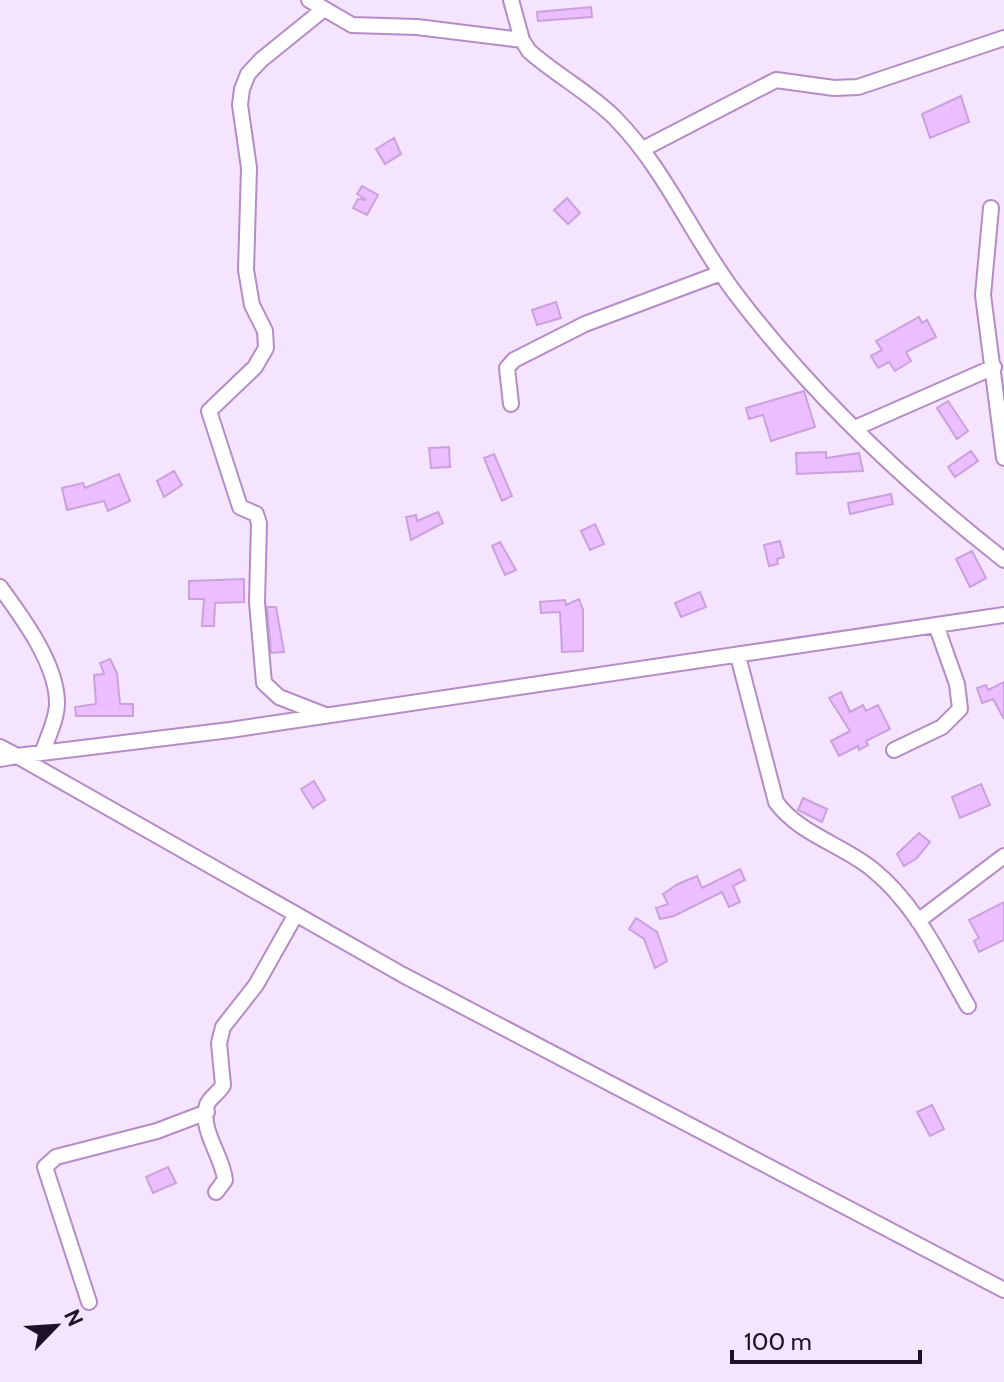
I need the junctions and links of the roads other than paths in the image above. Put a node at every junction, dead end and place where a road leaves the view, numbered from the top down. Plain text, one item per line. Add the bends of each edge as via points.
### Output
1 (309, 0) edge
2 (511, 0) edge
3 (324, 9) junction
4 (1004, 38) edge
5 (522, 40) junction
6 (643, 149) junction
7 (991, 208) dead end
8 (721, 273) junction
9 (994, 367) junction
10 (511, 404) dead end
11 (855, 428) junction
12 (1004, 458) edge
13 (1004, 560) edge
14 (0, 587) edge
15 (1004, 615) edge
16 (936, 625) junction
17 (738, 656) junction
18 (325, 715) junction
19 (0, 747) edge
20 (894, 750) dead end
21 (43, 751) junction
22 (17, 756) junction
23 (0, 759) edge
24 (1004, 856) edge
25 (296, 914) junction
26 (918, 921) junction
27 (968, 1006) dead end
28 (207, 1112) junction
29 (216, 1192) dead end
30 (1004, 1290) edge
31 (89, 1302) dead end

1 - 3 street
2 - 5 street
3 - 5 street via 352,25
3 - 18 street via 261,60 242,89 249,168 246,270 266,348 255,367 209,411 240,507 256,514 259,523 257,602 264,683 279,697
4 - 6 street via 858,87 776,80
5 - 6 street via 541,62 613,115
6 - 8 street
7 - 9 street via 983,295
8 - 10 street via 612,313 514,360 507,374
8 - 11 street
9 - 11 street
9 - 12 street
11 - 13 street
14 - 21 street via 35,638 56,693
15 - 16 street
16 - 17 street
16 - 20 street via 960,709 942,727
17 - 18 street
17 - 26 street via 771,788 782,810 875,871
18 - 21 street
19 - 22 street
21 - 22 street
22 - 23 street
22 - 25 street
24 - 26 street
25 - 28 street via 256,985 223,1027 223,1085
25 - 30 street
26 - 27 street
28 - 29 street via 224,1171 225,1180
28 - 31 street via 56,1157 45,1167

